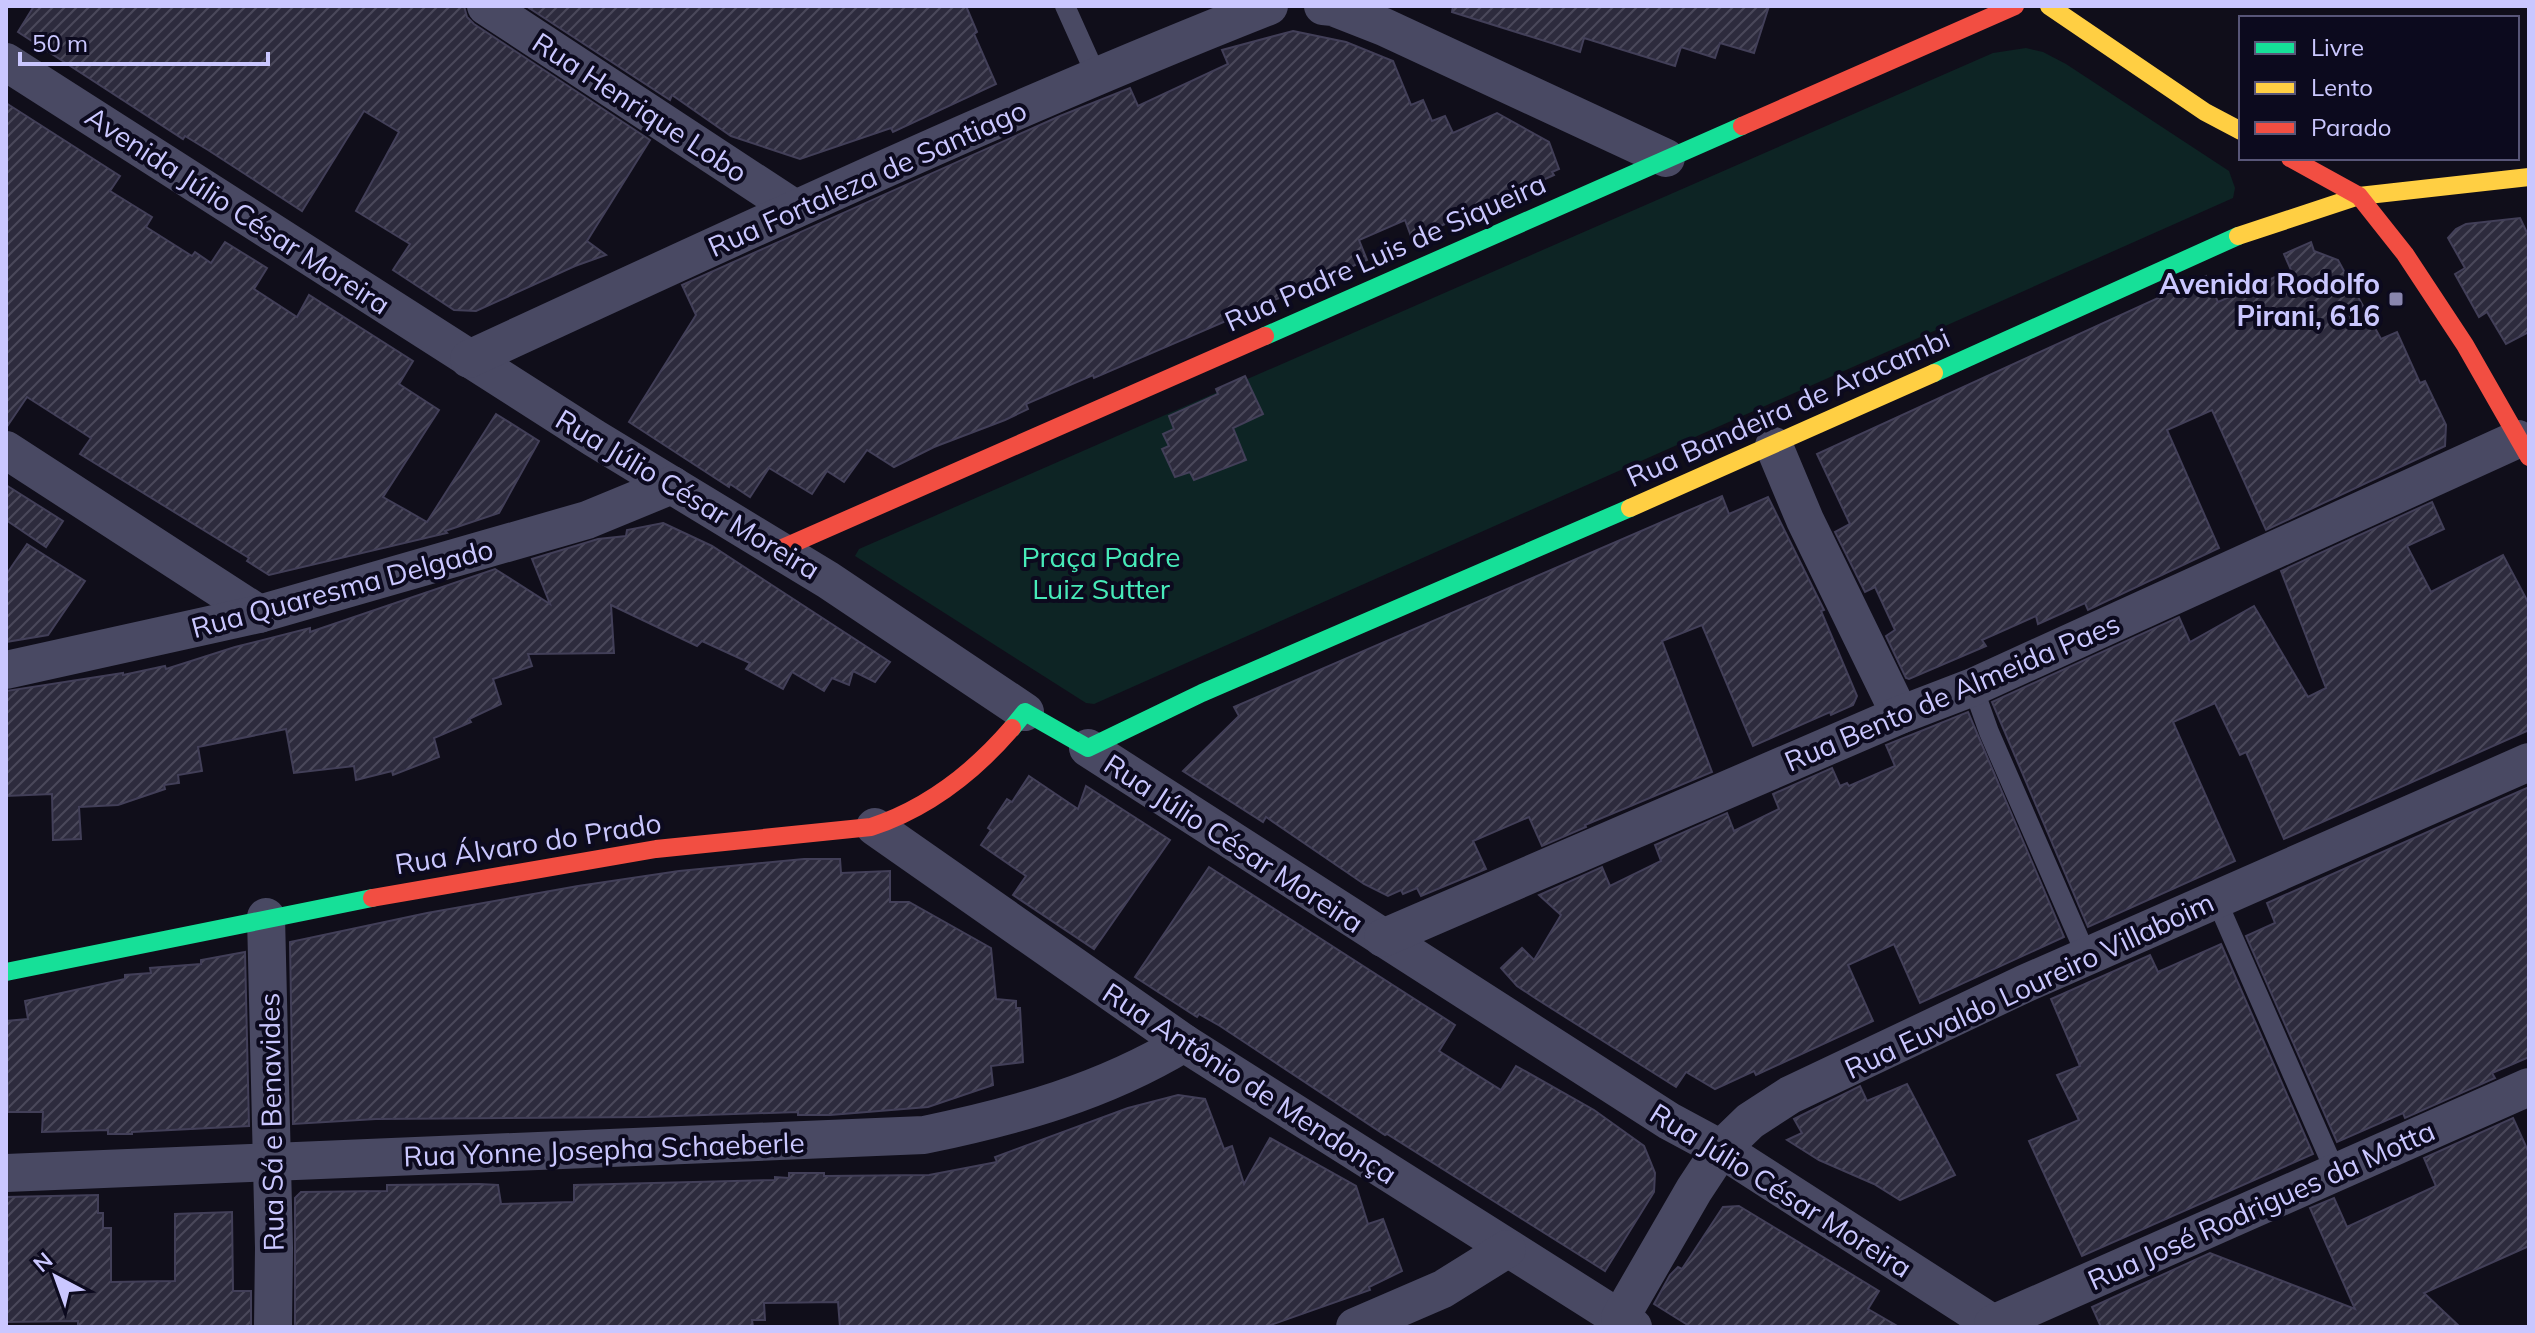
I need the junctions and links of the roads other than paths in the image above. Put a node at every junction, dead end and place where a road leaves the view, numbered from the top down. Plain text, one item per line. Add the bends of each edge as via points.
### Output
1 (486, 6) edge
2 (1065, 6) edge
3 (1269, 6) edge
4 (1323, 6) edge
5 (2015, 6) edge
6 (2049, 6) edge
7 (6, 62) edge
8 (1096, 75) junction
9 (2239, 130) edge
10 (1666, 158) junction
11 (2294, 160) edge
12 (2529, 177) edge
13 (2359, 196) junction
14 (795, 209) junction
15 (469, 359) junction
16 (1774, 446) junction
17 (2524, 448) edge
18 (6, 450) edge
19 (672, 485) junction
20 (778, 550) junction
21 (259, 614) junction
22 (6, 670) edge
23 (1973, 687) junction
24 (1025, 712) junction
25 (1900, 715) junction
26 (1088, 748) junction
27 (2529, 762) edge
28 (875, 827) junction
29 (2216, 899) junction
30 (266, 917) junction
31 (1383, 938) junction
32 (2087, 957) junction
33 (6, 972) edge
34 (1184, 1043) junction
35 (2529, 1087) edge
36 (1721, 1149) junction
37 (272, 1161) junction
38 (2335, 1171) junction
39 (6, 1173) edge
40 (1507, 1249) junction
41 (1626, 1322) edge
42 (1996, 1326) edge
43 (273, 1327) edge
44 (1355, 1327) edge

1 - 14 street, Rua Henrique Lobo
2 - 8 lane
3 - 8 street, Rua Fortaleza de Santiago
4 - 10 street via 1384,27
5 - 10 street, Rua Padre Luis de Siqueira
6 - 9 street
7 - 15 street, Avenida Júlio César Moreira
8 - 14 street, Rua Fortaleza de Santiago
10 - 20 street, Rua Padre Luis de Siqueira
11 - 13 street
12 - 13 street, Rua Bandeira de Aracambi
13 - 16 street, Rua Bandeira de Aracambi via 2216,244
13 - 17 street via 2440,306
14 - 15 street, Rua Fortaleza de Santiago
15 - 19 street, Rua Júlio César Moreira
16 - 25 street
16 - 26 street, Rua Bandeira de Aracambi via 1202,693
17 - 23 street, Rua Bento de Almeida Paes
18 - 21 street
19 - 20 street, Rua Júlio César Moreira
19 - 21 street, Rua Quaresma Delgado via 587,520
20 - 24 street, Rua Júlio César Moreira
21 - 22 street, Rua Quaresma Delgado
23 - 25 street, Rua Bento de Almeida Paes
23 - 32 lane
24 - 26 street, Rua Júlio César Moreira
24 - 28 street, Rua Álvaro do Prado via 1004,740 960,778 916,808
25 - 31 street, Rua Bento de Almeida Paes
26 - 31 street, Rua Júlio César Moreira
27 - 29 street, Rua Euvaldo Loureiro Villaboim
28 - 30 street, Rua Álvaro do Prado via 658,849
28 - 34 street, Rua Antônio de Mendonça
29 - 32 street, Rua Euvaldo Loureiro Villaboim
29 - 38 lane
30 - 33 street, Rua Álvaro do Prado
30 - 37 street, Rua Sá e Benavides
31 - 36 street, Rua Júlio César Moreira
32 - 36 street, Rua Euvaldo Loureiro Villaboim via 1790,1095 1750,1121
34 - 37 street, Rua Yonne Josepha Schaeberle via 1150,1064 1081,1092 1009,1117 924,1135
34 - 40 street, Rua Antônio de Mendonça
35 - 38 street, Rua José Rodrigues da Motta
36 - 41 street, Rua Euvaldo Loureiro Villaboim
36 - 42 street, Rua Júlio César Moreira
37 - 39 street, Rua Yonne Josepha Schaeberle
37 - 43 street, Rua Sá e Benavides
38 - 42 street, Rua José Rodrigues da Motta
40 - 41 street, Rua Antônio de Mendonça
40 - 44 street via 1443,1289

